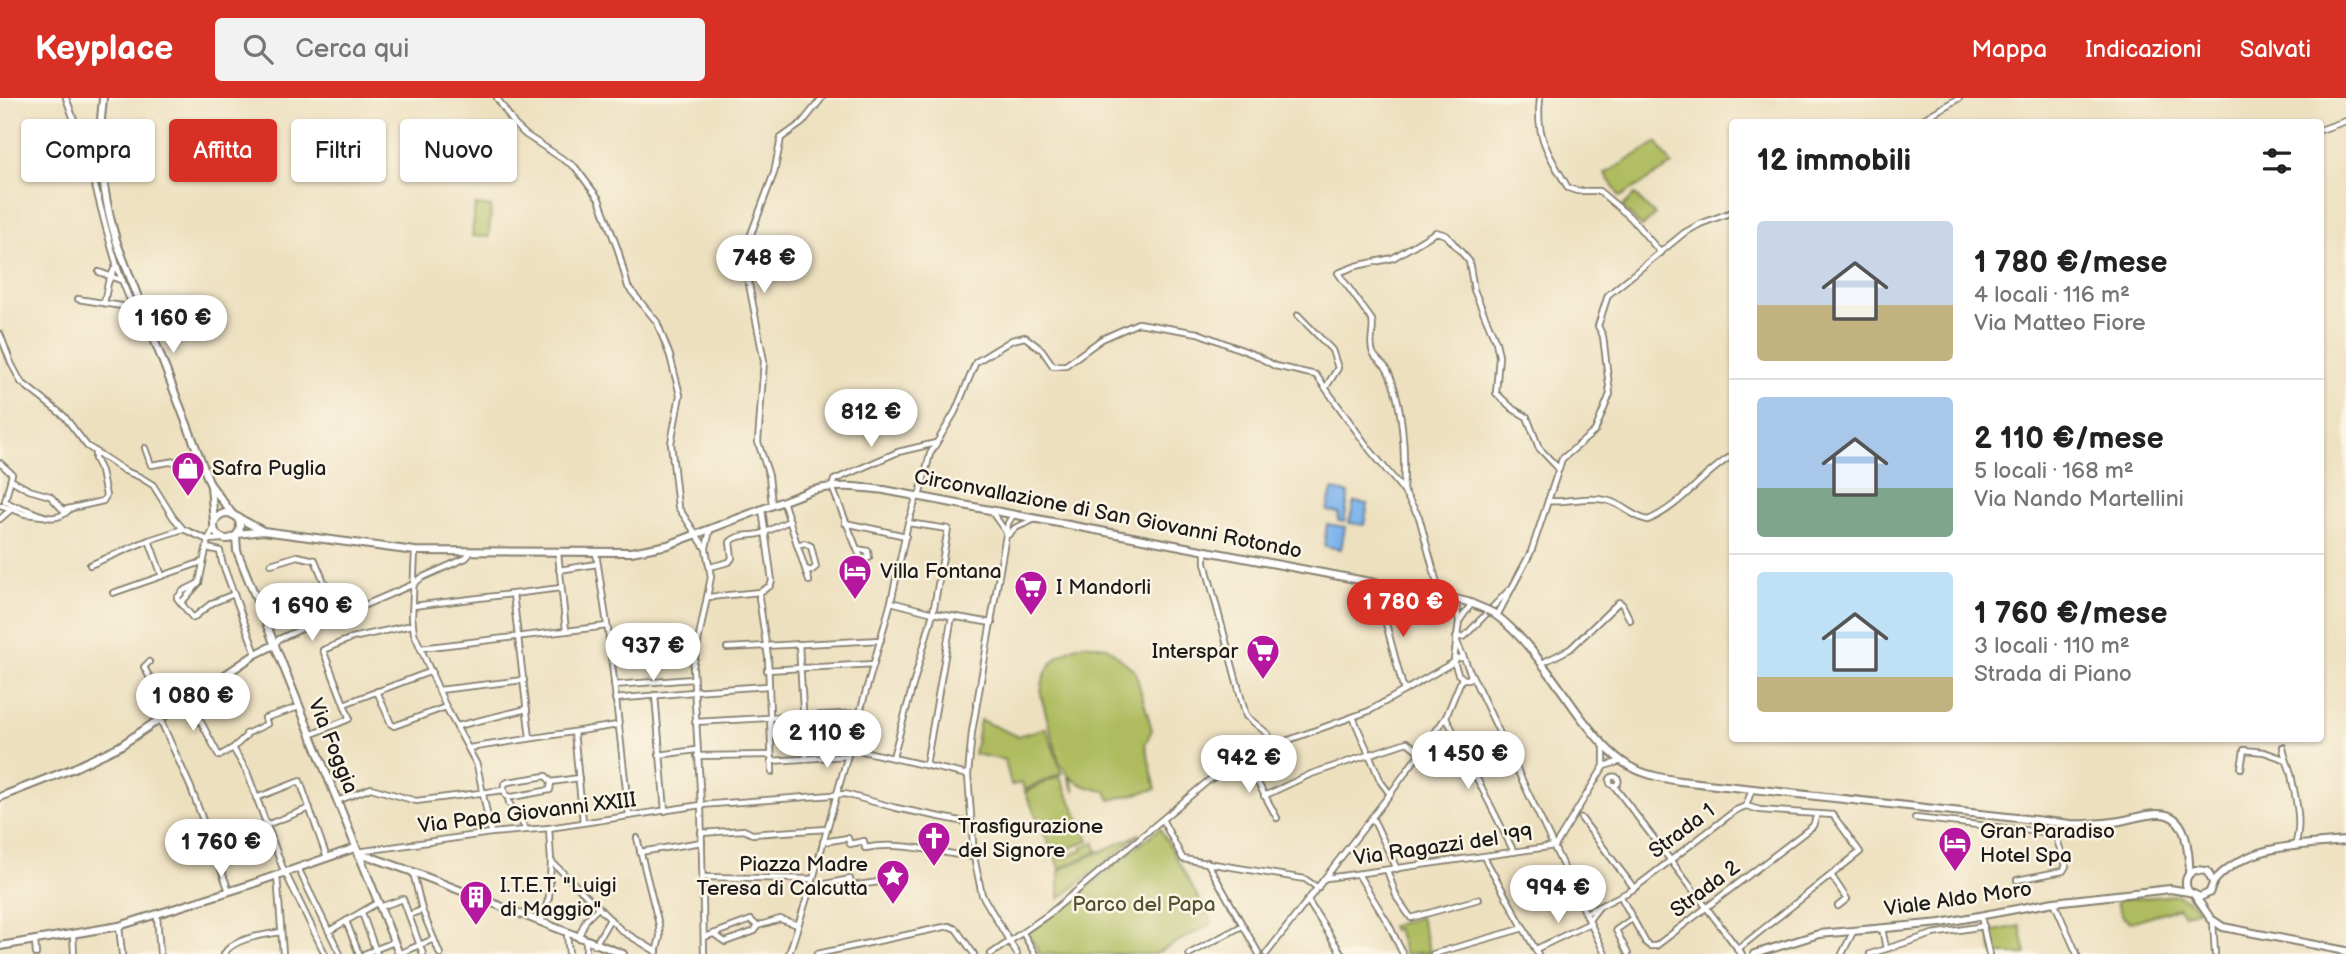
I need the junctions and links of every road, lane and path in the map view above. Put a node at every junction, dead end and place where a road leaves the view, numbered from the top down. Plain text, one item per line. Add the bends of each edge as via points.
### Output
1 (66, 98) edge
2 (103, 98) edge
3 (497, 98) edge
4 (822, 98) edge
5 (1540, 98) edge
6 (1959, 98) edge
7 (1923, 119) edge
8 (2346, 121) edge
9 (2324, 129) edge
10 (1729, 213) edge
11 (1661, 253) junction
12 (117, 265) junction
13 (99, 272) dead end
14 (111, 277) junction
15 (123, 281) junction
16 (78, 299) dead end
17 (104, 303) junction
18 (134, 308) junction
19 (1298, 315) dead end
20 (0, 334) edge
21 (153, 339) junction
22 (1326, 387) junction
23 (936, 443) junction
24 (145, 448) dead end
25 (95, 451) junction
26 (200, 457) junction
27 (1729, 458) edge
28 (0, 463) edge
29 (1559, 469) junction
30 (11, 480) junction
31 (210, 484) junction
32 (832, 487) junction
33 (1403, 490) junction
34 (918, 496) junction
35 (783, 501) junction
36 (1548, 501) junction
37 (0, 505) edge
38 (772, 505) junction
39 (13, 507) junction
40 (71, 509) junction
41 (762, 509) junction
42 (989, 510) junction
43 (1013, 514) junction
44 (235, 515) junction
45 (0, 519) edge
46 (1038, 519) junction
47 (790, 521) junction
48 (845, 523) junction
49 (908, 523) junction
50 (214, 526) junction
51 (183, 529) junction
52 (710, 530) junction
53 (263, 531) junction
54 (765, 533) junction
55 (237, 535) junction
56 (696, 535) junction
57 (906, 536) junction
58 (1007, 536) junction
59 (224, 539) junction
60 (149, 540) junction
61 (208, 540) junction
62 (797, 545) junction
63 (207, 548) junction
64 (706, 549) junction
65 (857, 549) dead end
66 (1205, 550) junction
67 (237, 551) junction
68 (415, 551) junction
69 (471, 552) junction
70 (558, 553) junction
71 (596, 553) junction
72 (202, 562) junction
73 (271, 564) dead end
74 (597, 564) junction
75 (90, 565) dead end
76 (710, 566) junction
77 (805, 569) junction
78 (559, 570) junction
79 (162, 576) junction
80 (809, 581) dead end
81 (414, 584) junction
82 (1385, 584) junction
83 (561, 588) junction
84 (1511, 588) junction
85 (309, 591) dead end
86 (760, 592) junction
87 (113, 593) dead end
88 (234, 594) junction
89 (513, 594) junction
90 (1434, 594) junction
91 (708, 597) junction
92 (1455, 598) junction
93 (891, 602) junction
94 (1472, 603) junction
95 (413, 606) junction
96 (337, 612) junction
97 (933, 613) junction
98 (1492, 613) junction
99 (952, 616) junction
100 (321, 620) junction
101 (1630, 620) dead end
102 (1459, 621) junction
103 (992, 624) junction
104 (412, 625) junction
105 (607, 626) junction
106 (566, 631) junction
107 (518, 636) junction
108 (609, 638) junction
109 (1456, 638) junction
110 (881, 640) junction
111 (698, 642) junction
112 (274, 645) junction
113 (799, 645) junction
114 (766, 646) junction
115 (421, 648) junction
116 (727, 648) dead end
117 (256, 654) junction
118 (1464, 658) junction
119 (1454, 661) junction
120 (149, 662) dead end
121 (874, 664) junction
122 (1541, 664) junction
123 (801, 668) junction
124 (767, 670) junction
125 (1440, 670) junction
126 (432, 671) junction
127 (1457, 671) junction
128 (1470, 671) junction
129 (693, 679) junction
130 (1465, 679) junction
131 (524, 680) junction
132 (614, 685) junction
133 (768, 686) junction
134 (439, 690) junction
135 (377, 691) junction
136 (1404, 691) junction
137 (693, 692) junction
138 (655, 695) junction
139 (1484, 696) junction
140 (190, 699) junction
141 (615, 699) junction
142 (344, 704) junction
143 (446, 706) junction
144 (299, 707) junction
145 (527, 709) junction
146 (169, 713) junction
147 (860, 713) junction
148 (804, 715) junction
149 (769, 717) junction
150 (1353, 717) junction
151 (1446, 717) junction
152 (160, 719) junction
153 (695, 722) junction
154 (618, 725) junction
155 (457, 726) junction
156 (574, 732) junction
157 (822, 732) dead end
158 (854, 732) junction
159 (310, 735) junction
160 (530, 738) junction
161 (1604, 745) junction
162 (1272, 746) junction
163 (2283, 747) dead end
164 (233, 748) junction
165 (469, 748) junction
166 (848, 751) junction
167 (1420, 752) junction
168 (696, 753) junction
169 (1370, 754) junction
170 (659, 755) junction
171 (806, 756) junction
172 (893, 757) junction
173 (771, 758) junction
174 (1245, 759) junction
175 (2284, 760) junction
176 (1622, 761) junction
177 (926, 765) junction
178 (1604, 766) junction
179 (2241, 768) dead end
180 (772, 772) dead end
181 (968, 775) junction
182 (579, 778) junction
183 (551, 782) junction
184 (1615, 786) dead end
185 (1752, 789) junction
186 (504, 790) junction
187 (484, 793) junction
188 (1390, 794) junction
189 (836, 795) junction
190 (1264, 796) junction
191 (0, 797) edge
192 (508, 797) junction
193 (256, 798) junction
194 (337, 802) junction
195 (701, 805) junction
196 (1746, 806) junction
197 (310, 807) junction
198 (665, 811) junction
199 (1817, 814) junction
200 (629, 816) junction
201 (1372, 817) junction
202 (1277, 818) dead end
203 (1581, 818) dead end
204 (1915, 818) dead end
205 (583, 821) junction
206 (1163, 821) junction
207 (2037, 821) junction
208 (970, 823) junction
209 (266, 825) junction
210 (549, 828) junction
211 (827, 829) junction
212 (527, 830) junction
213 (2041, 832) junction
214 (491, 833) junction
215 (701, 833) junction
216 (637, 838) dead end
217 (2346, 841) edge
218 (702, 842) junction
219 (823, 842) junction
220 (1555, 846) junction
221 (2295, 846) junction
222 (356, 851) junction
223 (640, 852) junction
224 (1514, 852) junction
225 (2189, 853) junction
226 (974, 857) junction
227 (1484, 857) junction
228 (327, 858) junction
229 (1670, 860) junction
230 (551, 861) junction
231 (1207, 862) junction
232 (298, 868) junction
233 (2229, 868) junction
234 (1397, 869) junction
235 (1387, 870) junction
236 (2203, 870) junction
237 (413, 872) junction
238 (285, 873) junction
239 (1358, 874) junction
240 (277, 875) junction
241 (1831, 875) junction
242 (703, 877) junction
243 (2187, 877) junction
244 (1326, 878) junction
245 (813, 879) junction
246 (2017, 880) dead end
247 (879, 882) dead end
248 (2213, 882) junction
249 (811, 887) junction
250 (1318, 888) junction
251 (1634, 888) junction
252 (2170, 889) junction
253 (229, 891) junction
254 (2209, 893) junction
255 (2192, 894) junction
256 (1621, 897) junction
257 (1479, 899) dead end
258 (1308, 901) junction
259 (2054, 902) junction
260 (378, 905) junction
261 (1600, 906) junction
262 (1838, 906) dead end
263 (1707, 907) junction
264 (599, 908) junction
265 (422, 910) junction
266 (2207, 911) junction
267 (362, 913) junction
268 (1586, 913) junction
269 (157, 915) junction
270 (409, 915) junction
271 (1982, 916) junction
272 (1633, 918) junction
273 (610, 919) junction
274 (346, 921) junction
275 (1590, 922) junction
276 (2213, 922) junction
277 (541, 923) junction
278 (799, 925) junction
279 (119, 926) junction
280 (757, 926) junction
281 (1242, 926) junction
282 (1984, 926) junction
283 (705, 928) junction
284 (1524, 928) junction
285 (1882, 928) junction
286 (1854, 930) junction
287 (330, 931) junction
288 (281, 932) junction
289 (73, 933) junction
290 (712, 933) junction
291 (1023, 933) junction
292 (567, 934) junction
293 (578, 938) junction
294 (705, 938) junction
295 (434, 939) junction
296 (35, 941) junction
297 (586, 941) junction
298 (394, 942) junction
299 (1010, 942) junction
300 (419, 945) junction
301 (595, 945) junction
302 (0, 946) edge
303 (1203, 946) junction
304 (1886, 949) junction
305 (604, 951) edge
306 (1739, 951) edge
307 (2346, 951) edge
308 (377, 952) edge
309 (1537, 952) edge
310 (656, 953) edge
311 (1341, 953) edge
312 (36, 954) edge
313 (74, 954) edge
314 (122, 954) edge
315 (160, 954) edge
316 (224, 954) edge
317 (283, 954) edge
318 (325, 954) edge
319 (340, 954) edge
320 (359, 954) edge
321 (364, 954) edge
322 (399, 954) edge
323 (423, 954) edge
324 (440, 954) edge
325 (569, 954) edge
326 (586, 954) edge
327 (621, 954) edge
328 (704, 954) edge
329 (789, 954) edge
330 (817, 954) edge
331 (974, 954) edge
332 (991, 954) edge
333 (1017, 954) edge
334 (1035, 954) edge
335 (1189, 954) edge
336 (1207, 954) edge
337 (1259, 954) edge
338 (1266, 954) edge
339 (1404, 954) edge
340 (1433, 954) edge
341 (1605, 954) edge
342 (1628, 954) edge
343 (1754, 954) edge
344 (1842, 954) edge
345 (1870, 954) edge
346 (1989, 954) edge
347 (2077, 954) edge
348 (2215, 954) edge

1 - 12 street
2 - 21 main road via 102,161 114,233
3 - 56 street via 515,125 575,167 599,199 628,287 657,322 680,395 671,443 678,507
4 - 38 street via 802,123 781,138 774,173 746,251 745,272 765,368 758,442 769,475
5 - 11 street via 1541,137 1568,188 1599,191
6 - 7 street
8 - 9 street
10 - 11 street via 1684,233
11 - 29 street via 1608,295 1598,326 1610,394 1595,431 1562,459
12 - 14 street
12 - 15 street
13 - 14 street
14 - 15 street
14 - 17 street
15 - 18 street
16 - 17 street
17 - 18 street
18 - 21 street
19 - 22 street via 1336,358 1338,368
20 - 25 street via 21,382 64,416
21 - 26 main road
22 - 23 street via 1316,375 1275,366 1198,333 1138,323 1102,339 1059,367 1025,337 976,362 964,395
22 - 33 street
23 - 32 street via 877,460 834,480
23 - 34 street
24 - 26 street via 151,464
25 - 40 street via 105,499
25 - 51 street via 153,485
26 - 31 main road
27 - 36 street via 1685,496 1648,520 1609,501
28 - 30 street via 10,470
29 - 33 street via 1539,447 1527,417 1496,393 1499,355 1474,290 1469,261 1446,235 1436,232 1393,258 1338,273 1372,320 1372,352 1385,366 1398,401
29 - 36 street
30 - 39 street via 5,501
30 - 40 street via 50,496 60,509
31 - 44 main road
31 - 50 main road
32 - 34 main road, Circonvallazione di San Giovanni Rotondo
32 - 35 main road, Circonvallazione di San Giovanni Rotondo
32 - 48 street
33 - 90 street via 1426,538 1437,583
34 - 42 main road, Circonvallazione di San Giovanni Rotondo
34 - 49 street
35 - 38 main road, Circonvallazione di San Giovanni Rotondo
35 - 47 street
36 - 84 street via 1531,552
37 - 39 street
38 - 41 main road, Circonvallazione di San Giovanni Rotondo
39 - 40 street via 58,519
39 - 45 street
41 - 52 main road, Circonvallazione di San Giovanni Rotondo
41 - 54 street
42 - 43 main road, Circonvallazione di San Giovanni Rotondo
42 - 58 street
43 - 46 main road, Circonvallazione di San Giovanni Rotondo
43 - 58 street
44 - 50 main road via 222,514
44 - 53 main road, Circonvallazione di San Giovanni Rotondo
44 - 55 main road, Via Foggia via 240,523
46 - 58 street
46 - 66 main road, Circonvallazione di San Giovanni Rotondo
47 - 54 street
47 - 62 street
48 - 57 street
48 - 65 street
49 - 57 street
49 - 97 street via 948,529
50 - 59 main road, Via Foggia
50 - 61 street
51 - 60 street
51 - 61 street
52 - 56 main road, Circonvallazione di San Giovanni Rotondo
52 - 64 street
53 - 55 main road, Circonvallazione di San Giovanni Rotondo
53 - 68 main road, Circonvallazione di San Giovanni Rotondo
54 - 76 street via 732,539 729,562
54 - 86 street via 772,581
55 - 59 main road
55 - 67 main road, Via Foggia
56 - 64 street
56 - 71 main road, Circonvallazione di San Giovanni Rotondo via 648,549
57 - 93 street
58 - 103 street
59 - 61 street
59 - 67 main road, Via Foggia
60 - 75 street
60 - 79 street
61 - 63 street
62 - 77 street
62 - 77 street via 811,546 816,567
63 - 72 street
63 - 88 street via 220,551
64 - 76 street
66 - 82 main road, Circonvallazione di San Giovanni Rotondo
66 - 162 street via 1246,716 1268,734
67 - 112 main road, Via Foggia
68 - 69 main road, Circonvallazione di San Giovanni Rotondo
68 - 81 street
69 - 70 main road, Circonvallazione di San Giovanni Rotondo
69 - 81 street
70 - 71 main road, Circonvallazione di San Giovanni Rotondo
70 - 78 street
71 - 74 street
72 - 79 street
72 - 88 street via 199,583 181,603 193,618
73 - 96 street via 297,556 315,560
74 - 78 street
74 - 105 street
76 - 91 street
77 - 80 street
78 - 83 street
79 - 87 street
81 - 95 street
81 - 96 street
82 - 90 main road, Circonvallazione di San Giovanni Rotondo
82 - 136 street via 1380,601
83 - 89 street
83 - 106 street
84 - 98 street via 1506,603
84 - 109 street via 1465,636
85 - 100 street
86 - 91 street
86 - 114 street
88 - 117 street
89 - 95 street
89 - 107 street
90 - 92 main road, Circonvallazione di San Giovanni Rotondo
91 - 111 street
92 - 94 main road, Circonvallazione di San Giovanni Rotondo
92 - 102 street
93 - 97 street
93 - 110 street
94 - 98 main road, Circonvallazione di San Giovanni Rotondo
94 - 102 street
95 - 104 street
96 - 100 street
97 - 99 street
97 - 172 street
98 - 122 main road, Circonvallazione di San Giovanni Rotondo
99 - 103 street
99 - 177 street
100 - 112 street
101 - 122 street via 1622,604 1616,603 1570,649
102 - 109 street
103 - 181 street
104 - 115 street
104 - 142 street via 352,638 323,650
105 - 106 street
105 - 108 street
106 - 107 street
107 - 115 street
107 - 131 street
108 - 111 street
108 - 132 street
109 - 118 street
109 - 119 street
110 - 113 street
110 - 121 street
111 - 129 street
112 - 117 main road
112 - 144 main road, Via Foggia
113 - 114 street
113 - 123 street
114 - 116 street
114 - 124 street
115 - 126 street
117 - 140 main road
118 - 119 street
118 - 128 street
119 - 125 street
119 - 127 street
120 - 146 street via 144,667
121 - 123 street
121 - 147 street
122 - 161 main road, Circonvallazione di San Giovanni Rotondo
123 - 124 street
123 - 148 street
124 - 133 street
125 - 127 street
125 - 136 street
126 - 134 street
126 - 135 street
127 - 130 street
128 - 130 street
128 - 139 street
129 - 132 street
129 - 137 street
130 - 139 street
130 - 151 street
131 - 134 street
131 - 145 street
132 - 141 street
133 - 137 street
133 - 149 street
134 - 143 street
135 - 142 street
135 - 143 street via 394,726
136 - 150 street
137 - 138 street
137 - 153 street
138 - 141 street
138 - 170 street
139 - 220 street
140 - 146 main road
140 - 164 street via 219,756
141 - 154 street
142 - 159 street via 349,719
143 - 155 street
144 - 159 main road, Via Foggia
144 - 164 street via 265,718 267,724 246,734
145 - 155 street
145 - 160 street
146 - 152 main road
147 - 148 street
147 - 158 street
148 - 149 street
148 - 171 street
149 - 153 street
149 - 173 street
150 - 162 street
150 - 169 street
151 - 167 street
151 - 224 street
152 - 191 main road via 120,746
152 - 253 street
153 - 168 street
154 - 156 street
154 - 200 street
155 - 165 street
156 - 160 street
156 - 182 street
157 - 158 street
158 - 166 street
159 - 194 main road, Via Foggia
160 - 165 street
161 - 176 main road, Circonvallazione di San Giovanni Rotondo
161 - 178 street
162 - 174 street
163 - 175 street
164 - 193 street
165 - 187 street
166 - 171 street
166 - 172 street
166 - 189 street
167 - 169 street via 1407,742
167 - 188 street
168 - 170 street
168 - 173 street
168 - 195 street
169 - 188 street
169 - 190 street
170 - 198 street
171 - 173 street
172 - 177 street
173 - 180 street
174 - 190 street
174 - 206 street via 1208,781
175 - 179 street via 2244,750
175 - 221 street via 2297,801
176 - 178 street
176 - 185 main road, Circonvallazione di San Giovanni Rotondo via 1658,777
177 - 181 street
178 - 220 street, Via Ragazzi del '99
181 - 208 street
182 - 183 street
182 - 205 street
183 - 186 street via 546,776 508,782
183 - 192 street via 550,790
184 - 229 street
185 - 196 street, Strada 1
185 - 207 main road, Circonvallazione di San Giovanni Rotondo
186 - 187 street
186 - 192 street
187 - 194 street via 416,801 371,788
187 - 214 street
188 - 201 street
189 - 195 street, Via Papa Giovanni XXIII
189 - 208 street, Via Papa Giovanni XXIII
189 - 211 street
190 - 202 street
192 - 212 street
193 - 197 street via 300,781
193 - 209 street
194 - 222 main road, Via Foggia
195 - 198 street, Via Papa Giovanni XXIII
195 - 215 street
196 - 199 street
196 - 229 street, Strada 1
197 - 209 street
197 - 228 street
198 - 200 street, Via Papa Giovanni XXIII
199 - 241 street via 1837,818 1860,852
199 - 263 street, Strada 2 via 1812,826
200 - 205 street, Via Papa Giovanni XXIII
201 - 234 street
201 - 244 street
203 - 251 street
204 - 213 street
205 - 210 street, Via Papa Giovanni XXIII
206 - 231 street via 1183,859
206 - 291 street
207 - 213 street
207 - 225 main road, Circonvallazione di San Giovanni Rotondo via 2092,825 2168,814 2178,820
208 - 226 street
209 - 238 street
210 - 212 street, Via Papa Giovanni XXIII
210 - 230 street
211 - 215 street
211 - 219 street
212 - 214 street, Via Papa Giovanni XXIII
213 - 246 street via 2056,837 2066,866 2063,871
214 - 222 street, Via Papa Giovanni XXIII
215 - 218 street
216 - 223 street
217 - 221 main road
218 - 223 street
218 - 242 street
219 - 226 street via 848,838 850,844 864,841 866,848 882,845
219 - 245 street
220 - 224 street, Via Ragazzi del '99
220 - 268 street
221 - 233 main road via 2253,854
222 - 228 main road
222 - 237 main road
222 - 260 main road, Via Foggia
223 - 310 street via 659,926
224 - 227 street, Via Ragazzi del '99
225 - 236 main road, Circonvallazione di San Giovanni Rotondo
225 - 243 main road, Circonvallazione di San Giovanni Rotondo
226 - 299 street via 982,895
227 - 234 street, Via Ragazzi del '99
227 - 284 street
228 - 232 main road
229 - 251 street, Strada 1
229 - 263 street
230 - 264 street
230 - 277 street via 549,897
231 - 250 street via 1305,879
231 - 281 street
232 - 238 main road
232 - 287 street
233 - 236 main road, Viale Aldo Moro
233 - 248 main road
234 - 235 street, Via Ragazzi del '99
235 - 239 street, Via Ragazzi del '99
235 - 257 street via 1411,918
236 - 243 main road, Viale Aldo Moro
236 - 248 main road, Circonvallazione di San Giovanni Rotondo
237 - 265 street
237 - 277 main road
238 - 240 main road
238 - 318 street
239 - 244 street, Via Ragazzi del '99
239 - 339 street
240 - 253 main road
240 - 288 street
241 - 262 street via 1847,899
241 - 306 street
242 - 245 street
242 - 283 street
243 - 252 main road, Viale Aldo Moro
243 - 255 main road, Circonvallazione di San Giovanni Rotondo
244 - 250 street
245 - 249 street
247 - 249 street via 851,886 850,880
248 - 254 main road
249 - 278 street
250 - 258 street
251 - 256 street, Strada 1
252 - 255 main road, Viale Aldo Moro
252 - 259 main road, Viale Aldo Moro
253 - 269 main road
254 - 255 main road
254 - 266 main road
255 - 266 main road
256 - 261 street, Strada 1
256 - 272 street, Strada 2
258 - 311 street
258 - 338 street
259 - 271 main road, Viale Aldo Moro
259 - 347 street
260 - 267 street
260 - 270 street via 403,899
260 - 298 main road, Via Foggia
261 - 268 street, Strada 1
261 - 275 street
263 - 272 street, Strada 2 via 1656,946 1646,943
263 - 306 street
264 - 273 street
264 - 293 street via 586,920
265 - 270 street
265 - 295 street
266 - 276 main road
267 - 274 street
267 - 308 street
268 - 275 street
269 - 279 main road
269 - 315 street
270 - 300 street
271 - 282 street
271 - 285 main road, Viale Aldo Moro
272 - 342 street via 1616,930
273 - 301 street
273 - 310 street
274 - 287 street
274 - 320 street
275 - 309 street
275 - 341 street
276 - 307 main road
276 - 348 street
277 - 292 main road
278 - 280 street via 780,919
278 - 329 street
279 - 289 main road
279 - 314 street
280 - 290 street via 751,920
280 - 290 street via 755,931 724,942
281 - 303 street
281 - 337 street
282 - 304 street via 1933,933
282 - 346 street
283 - 290 street
283 - 294 street
284 - 309 street
284 - 340 street
285 - 286 main road, Viale Aldo Moro
285 - 304 street
286 - 343 main road, Viale Aldo Moro via 1819,934
286 - 344 street
287 - 319 street
288 - 316 street via 231,946
288 - 317 street
289 - 296 main road
289 - 313 street
290 - 294 street
291 - 299 street
291 - 334 street
292 - 293 main road
292 - 325 street
293 - 297 main road
294 - 328 street
295 - 300 street
295 - 324 street
296 - 302 main road
296 - 312 street
297 - 301 main road
297 - 326 street
298 - 308 street
298 - 322 main road, Via Foggia
299 - 332 street
299 - 333 street
300 - 322 street
300 - 323 street
301 - 305 main road
303 - 335 street
303 - 336 street
304 - 345 street
305 - 327 main road
308 - 321 street
330 - 331 street via 949,926

